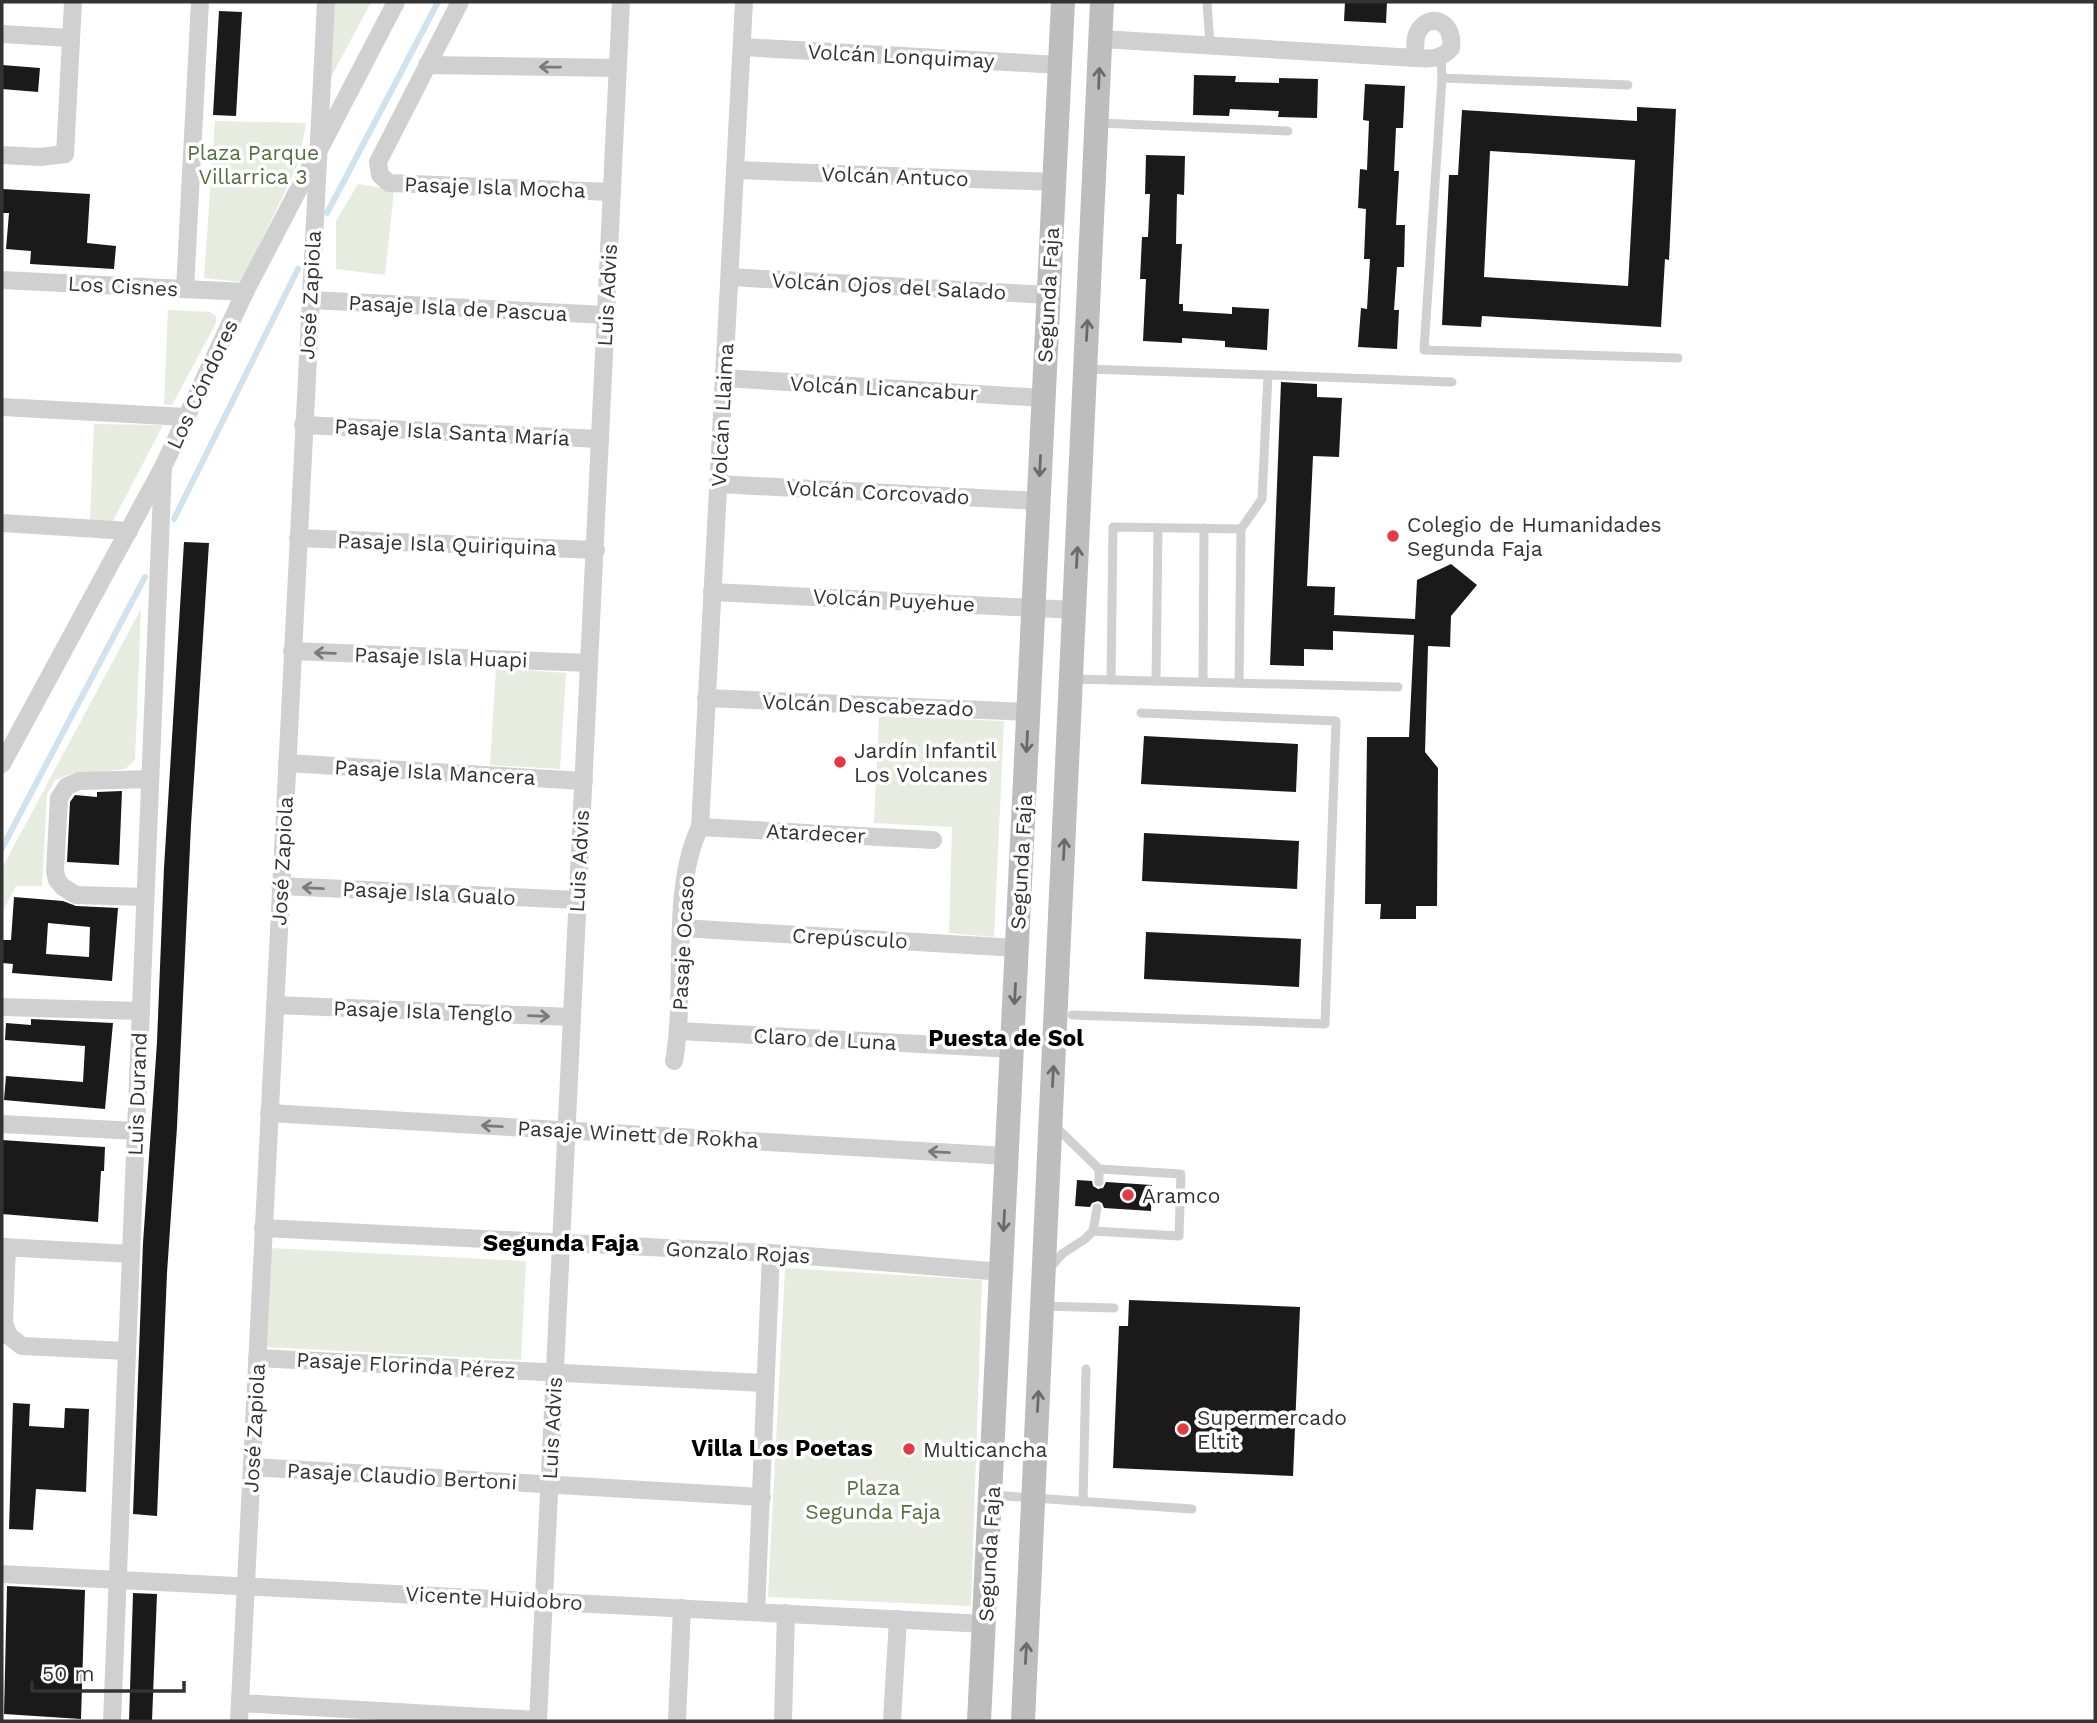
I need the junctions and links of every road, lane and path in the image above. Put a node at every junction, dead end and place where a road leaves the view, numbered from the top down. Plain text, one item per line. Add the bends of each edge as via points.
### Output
1 (73, 2) edge
2 (200, 2) edge
3 (326, 2) edge
4 (396, 2) edge
5 (460, 2) edge
6 (621, 2) edge
7 (744, 2) edge
8 (1063, 2) edge
9 (1102, 2) edge
10 (1207, 2) edge
11 (2, 34) edge
12 (71, 38) junction
13 (1101, 39) junction
14 (1210, 45) junction
15 (742, 47) junction
16 (1441, 57) junction
17 (1415, 58) junction
18 (427, 65) junction
19 (1060, 65) junction
20 (618, 68) junction
21 (1442, 78) junction
22 (1628, 85) dead end
23 (1097, 123) junction
24 (1288, 131) dead end
25 (317, 152) junction
26 (2, 155) edge
27 (735, 170) junction
28 (1054, 182) junction
29 (612, 192) junction
30 (730, 277) junction
31 (2, 280) edge
32 (185, 289) junction
33 (245, 292) junction
34 (1048, 295) junction
35 (310, 300) junction
36 (606, 316) junction
37 (1678, 358) dead end
38 (1086, 369) junction
39 (1268, 375) junction
40 (724, 378) junction
41 (1452, 382) dead end
42 (1043, 398) junction
43 (2, 407) edge
44 (186, 416) junction
45 (303, 425) junction
46 (600, 439) junction
47 (163, 467) junction
48 (718, 484) junction
49 (1038, 501) junction
50 (2, 523) edge
51 (1158, 528) junction
52 (1204, 528) junction
53 (1241, 529) junction
54 (129, 531) junction
55 (298, 538) junction
56 (596, 550) junction
57 (712, 592) junction
58 (1033, 607) junction
59 (1075, 610) junction
60 (292, 651) junction
61 (589, 663) junction
62 (1071, 679) junction
63 (1111, 680) junction
64 (1156, 681) junction
65 (1203, 682) junction
66 (1239, 683) junction
67 (1398, 687) dead end
68 (706, 698) junction
69 (1029, 712) junction
70 (1141, 713) dead end
71 (287, 763) junction
72 (2, 764) edge
73 (150, 779) junction
74 (584, 780) junction
75 (700, 827) junction
76 (933, 840) dead end
77 (280, 886) junction
78 (145, 897) junction
79 (577, 900) junction
80 (682, 928) junction
81 (1017, 948) junction
82 (275, 1005) junction
83 (2, 1007) edge
84 (141, 1011) junction
85 (1072, 1014) dead end
86 (572, 1017) junction
87 (680, 1031) junction
88 (1013, 1049) junction
89 (674, 1061) dead end
90 (269, 1113) junction
91 (1051, 1122) junction
92 (2, 1124) edge
93 (566, 1130) junction
94 (136, 1131) junction
95 (1007, 1156) junction
96 (1099, 1169) junction
97 (1099, 1182) dead end
98 (1097, 1208) dead end
99 (264, 1228) junction
100 (1093, 1231) junction
101 (561, 1243) junction
102 (4, 1247) edge
103 (771, 1253) junction
104 (131, 1254) junction
105 (1002, 1272) junction
106 (1044, 1274) junction
107 (1042, 1306) junction
108 (1114, 1308) dead end
109 (127, 1351) junction
110 (257, 1358) junction
111 (1086, 1369) dead end
112 (555, 1373) junction
113 (765, 1382) junction
114 (252, 1467) junction
115 (550, 1485) junction
116 (992, 1495) junction
117 (762, 1497) junction
118 (1034, 1499) junction
119 (1083, 1502) junction
120 (1192, 1509) dead end
121 (2, 1574) edge
122 (118, 1580) junction
123 (246, 1586) junction
124 (544, 1601) junction
125 (682, 1608) junction
126 (756, 1612) junction
127 (786, 1613) junction
128 (898, 1619) junction
129 (986, 1624) junction
130 (240, 1712) edge
131 (112, 1721) edge
132 (538, 1721) edge
133 (677, 1721) edge
134 (783, 1721) edge
135 (892, 1721) edge
136 (979, 1721) edge
137 (1023, 1721) edge

1 - 12 street
2 - 32 street
3 - 25 street, José Zapiola
4 - 25 street, Los Cóndores
5 - 18 street
6 - 20 street, Luis Advis
7 - 15 street, Volcán Llaima
8 - 19 main road, Segunda Faja
9 - 13 main road, Segunda Faja
10 - 14 lane
11 - 12 street
12 - 26 street via 65,154
13 - 14 street
23 -> 13 main road, Segunda Faja
14 - 17 street
15 - 19 street, Volcán Lonquimay
15 - 27 street, Volcán Llaima
16 - 17 street
16 - 17 street via 1451,48 1450,30 1428,22 1418,33
16 - 21 lane
20 -> 18 street
18 - 29 street, Pasaje Isla Mocha via 378,162 380,175 389,183
19 - 28 main road, Segunda Faja
20 - 29 street, Luis Advis
21 - 22 lane
21 - 37 lane via 1424,350
23 - 24 lane
38 -> 23 main road, Segunda Faja
25 - 33 street, Los Cóndores
25 - 35 street, José Zapiola
27 - 28 street, Volcán Antuco
27 - 30 street, Volcán Llaima
28 - 34 main road, Segunda Faja
29 - 36 street, Luis Advis
30 - 34 street, Volcán Ojos del Salado
30 - 40 street, Volcán Llaima
31 - 32 street, Los Cisnes
32 - 33 street, Los Cisnes
33 - 44 street, Los Cóndores
34 - 42 main road, Segunda Faja
35 - 36 street, Pasaje Isla de Pascua
35 - 45 street, José Zapiola
36 - 46 street, Luis Advis
38 - 39 lane
59 -> 38 main road, Segunda Faja
39 - 41 lane
39 - 53 lane via 1262,499
40 - 42 street, Volcán Licancabur
40 - 48 street, Volcán Llaima
42 -> 49 main road, Segunda Faja
43 - 44 street
44 - 47 street, Los Cóndores
45 - 46 street, Pasaje Isla Santa María
45 - 55 street, José Zapiola
46 - 56 street, Luis Advis
47 - 54 street, Los Cóndores
47 - 73 street, Luis Durand
48 - 49 street, Volcán Corcovado
48 - 57 street, Volcán Llaima
49 - 58 main road, Segunda Faja
50 - 54 street
51 - 52 lane
51 - 63 lane via 1113,527
51 - 64 lane
52 - 53 lane
52 - 65 lane
53 - 66 lane
54 - 72 street, Los Cóndores
55 - 56 street, Pasaje Isla Quiriquina
55 - 60 street, José Zapiola
56 - 61 street, Luis Advis
57 - 58 street, Volcán Puyehue
57 - 68 street, Volcán Llaima
58 - 59 street, Volcán Puyehue
58 - 69 main road, Segunda Faja
59 - 62 main road, Segunda Faja
61 -> 60 street, Pasaje Isla Huapi
60 - 71 street, José Zapiola
61 - 74 street, Luis Advis
62 - 63 lane
91 -> 62 main road, Segunda Faja
63 - 64 lane
64 - 65 lane
65 - 66 lane
66 - 67 lane
68 - 69 street, Volcán Descabezado
68 - 75 street, Volcán Llaima
69 -> 81 main road, Segunda Faja
70 - 85 lane via 1336,721 1325,1024
71 - 74 street, Pasaje Isla Mancera
71 - 77 street, José Zapiola
73 - 78 street, Luis Durand
73 - 78 street via 79,781 67,786 59,798 55,871 62,887 76,895
74 - 79 street, Luis Advis
75 - 76 street, Atardecer
75 - 80 street, Pasaje Ocaso via 685,872
79 -> 77 street, Pasaje Isla Gualo
77 - 82 street, José Zapiola
78 - 84 street, Luis Durand
79 - 86 street, Luis Advis
80 - 81 street, Crepúsculo
80 - 87 street, Pasaje Ocaso
81 -> 88 main road, Segunda Faja
82 -> 86 street, Pasaje Isla Tenglo
82 - 90 street, José Zapiola
83 - 84 street
84 - 94 street, Luis Durand
86 - 93 street, Luis Advis
87 - 88 street, Claro de Luna
87 - 89 street, Pasaje Ocaso
88 - 95 main road, Segunda Faja
93 -> 90 street, Pasaje Winett de Rokha
90 - 99 street, José Zapiola
91 - 96 lane
91 - 106 main road, Segunda Faja
92 - 94 street
95 -> 93 street, Pasaje Winett de Rokha
93 - 101 street, Luis Advis
94 - 104 street, Luis Durand
95 -> 105 main road, Segunda Faja
96 - 97 lane
96 - 100 lane via 1181,1174 1179,1236
98 - 100 lane
99 - 101 street, Gonzalo Rojas
99 - 110 street, José Zapiola
100 - 106 lane
101 - 103 street, Gonzalo Rojas
101 - 112 street, Luis Advis
102 - 104 street
102 - 109 street via 4,1323 9,1336 22,1346
103 - 105 street, Gonzalo Rojas
103 - 113 street
104 - 109 street, Luis Durand
105 - 116 main road, Segunda Faja
106 - 107 main road, Segunda Faja
107 - 108 lane
118 -> 107 main road, Segunda Faja
109 - 122 street, Luis Durand
110 - 112 street, Pasaje Florinda Pérez
110 - 114 street, José Zapiola
111 - 119 lane
112 - 113 street, Pasaje Florinda Pérez
112 - 115 street, Luis Advis
113 - 117 street
114 - 115 street, Pasaje Claudio Bertoni
114 - 123 street, José Zapiola
115 - 117 street, Pasaje Claudio Bertoni
115 - 124 street, Luis Advis
116 - 118 lane
116 - 129 main road, Segunda Faja
117 - 126 street
118 - 119 lane
137 -> 118 main road, Segunda Faja
119 - 120 lane
121 - 122 street, Vicente Huidobro
122 - 123 street, Vicente Huidobro
122 - 131 street, Luis Durand
123 - 124 street, Vicente Huidobro
123 - 130 street, José Zapiola
124 - 125 street, Vicente Huidobro
124 - 132 street, Luis Advis
125 - 126 street, Vicente Huidobro
125 - 133 street
126 - 127 street, Vicente Huidobro
127 - 128 street, Vicente Huidobro
127 - 134 street
128 - 129 street, Vicente Huidobro
128 - 135 street
129 - 136 main road, Segunda Faja
130 - 132 street

